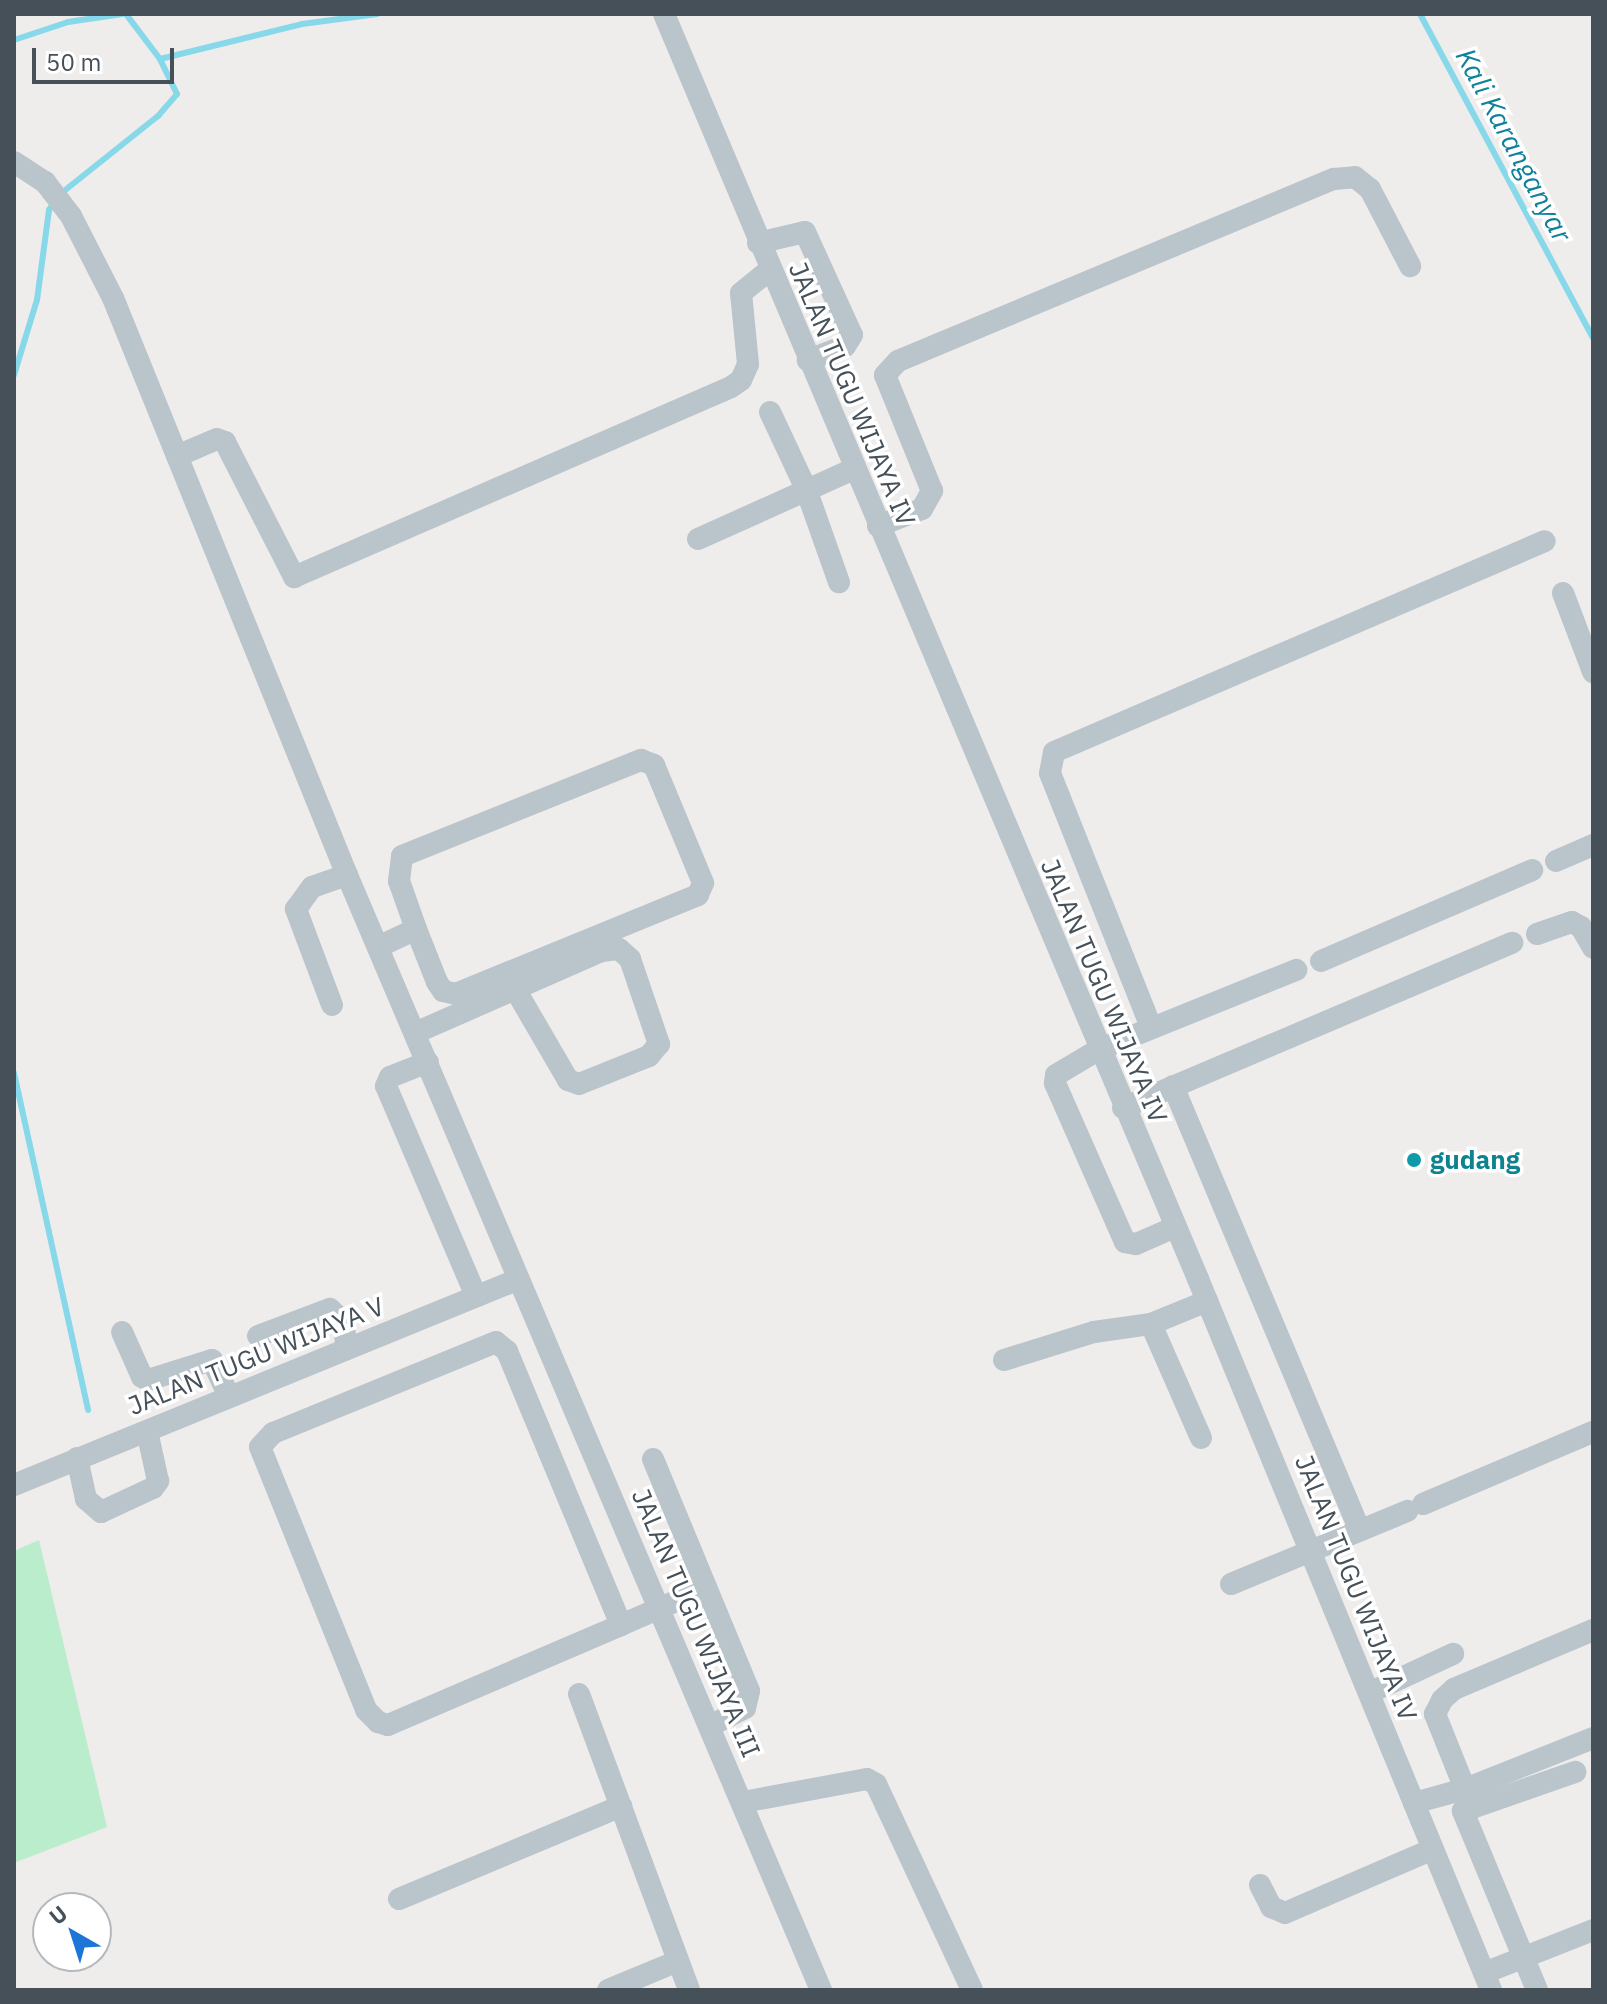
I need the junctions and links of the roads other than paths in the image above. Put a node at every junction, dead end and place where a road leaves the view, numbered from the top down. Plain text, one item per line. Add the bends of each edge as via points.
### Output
1 (664, 14) edge
2 (14, 162) edge
3 (758, 243) junction
4 (1410, 266) dead end
5 (769, 270) junction
6 (808, 360) junction
7 (770, 412) dead end
8 (177, 456) junction
9 (854, 469) junction
10 (806, 489) junction
11 (878, 526) junction
12 (698, 539) dead end
13 (1545, 541) dead end
14 (839, 582) dead end
15 (1563, 593) dead end
16 (1593, 672) edge
17 (1593, 845) edge
18 (1556, 861) dead end
19 (1532, 870) dead end
20 (347, 875) junction
21 (416, 929) junction
22 (1537, 934) dead end
23 (1512, 943) dead end
24 (378, 947) junction
25 (1593, 948) edge
26 (1321, 961) dead end
27 (1296, 970) dead end
28 (515, 989) junction
29 (332, 1005) dead end
30 (1151, 1027) junction
31 (415, 1033) junction
32 (1098, 1050) junction
33 (428, 1062) junction
34 (1173, 1086) junction
35 (1123, 1108) junction
36 (1175, 1227) junction
37 (519, 1279) junction
38 (476, 1296) junction
39 (1207, 1301) junction
40 (1151, 1324) junction
41 (122, 1332) dead end
42 (258, 1336) dead end
43 (347, 1349) junction
44 (1004, 1360) dead end
45 (229, 1396) junction
46 (147, 1431) junction
47 (1593, 1432) edge
48 (1201, 1438) dead end
49 (77, 1458) junction
50 (653, 1459) dead end
51 (14, 1485) edge
52 (1359, 1529) junction
53 (1310, 1549) junction
54 (1231, 1584) dead end
55 (706, 1588) junction
56 (659, 1609) junction
57 (621, 1625) junction
58 (1593, 1630) edge
59 (1453, 1654) dead end
60 (1369, 1693) junction
61 (579, 1694) dead end
62 (710, 1726) junction
63 (1593, 1738) edge
64 (1575, 1772) dead end
65 (1465, 1789) junction
66 (743, 1802) junction
67 (1414, 1803) junction
68 (621, 1806) junction
69 (1433, 1849) junction
70 (1260, 1885) dead end
71 (399, 1899) dead end
72 (1593, 1930) edge
73 (1524, 1957) junction
74 (678, 1961) junction
75 (1487, 1982) edge
76 (608, 1990) edge
77 (689, 1990) edge
78 (821, 1990) edge
79 (972, 1990) edge
80 (1537, 1990) edge

1 - 3 street, JALAN TUGU WIJAYA IV
2 - 8 street, JALAN TUGU WIJAYA III via 45,182 71,216 113,298
3 - 5 street, JALAN TUGU WIJAYA IV
3 - 6 street via 805,232 852,335 845,346
4 - 11 street via 1370,189 1355,177 1334,179 898,361 885,375 932,491 922,509
5 - 6 street, JALAN TUGU WIJAYA IV
5 - 8 street via 741,293 748,364 731,387 294,577 225,442 217,439
6 - 9 street, JALAN TUGU WIJAYA IV
7 - 10 street
8 - 20 street, JALAN TUGU WIJAYA III
9 - 10 street
9 - 11 street, JALAN TUGU WIJAYA IV
10 - 12 street
10 - 14 street
11 - 32 street, JALAN TUGU WIJAYA IV
13 - 30 street via 1054,752 1050,773
15 - 16 street
17 - 18 street
19 - 26 street
20 - 24 street, JALAN TUGU WIJAYA III
20 - 29 street via 312,887 296,909
21 - 21 street via 437,982 443,991 456,994 698,895 703,883 654,765 641,760 402,856 399,881
21 - 24 street
22 - 25 street via 1572,922
23 - 34 street
24 - 31 street, JALAN TUGU WIJAYA III
27 - 30 street
28 - 28 street via 561,1072 579,1084 649,1056 659,1044 630,959 619,949 601,951
28 - 31 street
30 - 32 street
31 - 33 street, JALAN TUGU WIJAYA III
32 - 35 street, JALAN TUGU WIJAYA IV
32 - 36 street via 1056,1075 1055,1083 1125,1242 1136,1244
33 - 37 street, JALAN TUGU WIJAYA III
33 - 38 street via 390,1077 386,1086
34 - 35 street
34 - 52 street
35 - 36 street, JALAN TUGU WIJAYA IV
36 - 39 street, JALAN TUGU WIJAYA IV
37 - 38 street, JALAN TUGU WIJAYA V
37 - 56 street, JALAN TUGU WIJAYA III
38 - 43 street, JALAN TUGU WIJAYA V
39 - 40 street
39 - 53 street, JALAN TUGU WIJAYA IV
40 - 44 street via 1094,1332
40 - 48 street
41 - 45 street via 142,1377 148,1380 212,1360
42 - 43 street via 330,1309 343,1321
43 - 45 street, JALAN TUGU WIJAYA V
45 - 46 street, JALAN TUGU WIJAYA V
46 - 49 street, JALAN TUGU WIJAYA V
46 - 49 street via 158,1481 101,1512 86,1499
47 - 52 street
49 - 51 street, JALAN TUGU WIJAYA V
50 - 55 street
52 - 53 street
53 - 54 street
53 - 60 street, JALAN TUGU WIJAYA IV
55 - 56 street
55 - 62 street via 749,1691 745,1708
56 - 57 street
56 - 62 street, JALAN TUGU WIJAYA III
57 - 57 street via 388,1725 378,1722 366,1710 260,1447 273,1433 496,1342 507,1351
58 - 65 street via 1454,1689 1442,1700 1435,1714
59 - 60 street
60 - 67 street, JALAN TUGU WIJAYA IV
61 - 68 street
62 - 66 street, JALAN TUGU WIJAYA III
63 - 65 street
64 - 73 street via 1463,1811
65 - 67 street
66 - 78 street, JALAN TUGU WIJAYA III
66 - 79 street via 867,1779 876,1784
67 - 69 street, JALAN TUGU WIJAYA IV
68 - 71 street
68 - 74 street
69 - 70 street via 1285,1913 1271,1907
69 - 75 street, JALAN TUGU WIJAYA IV
72 - 73 street
73 - 75 street
73 - 80 street
74 - 76 street
74 - 77 street

